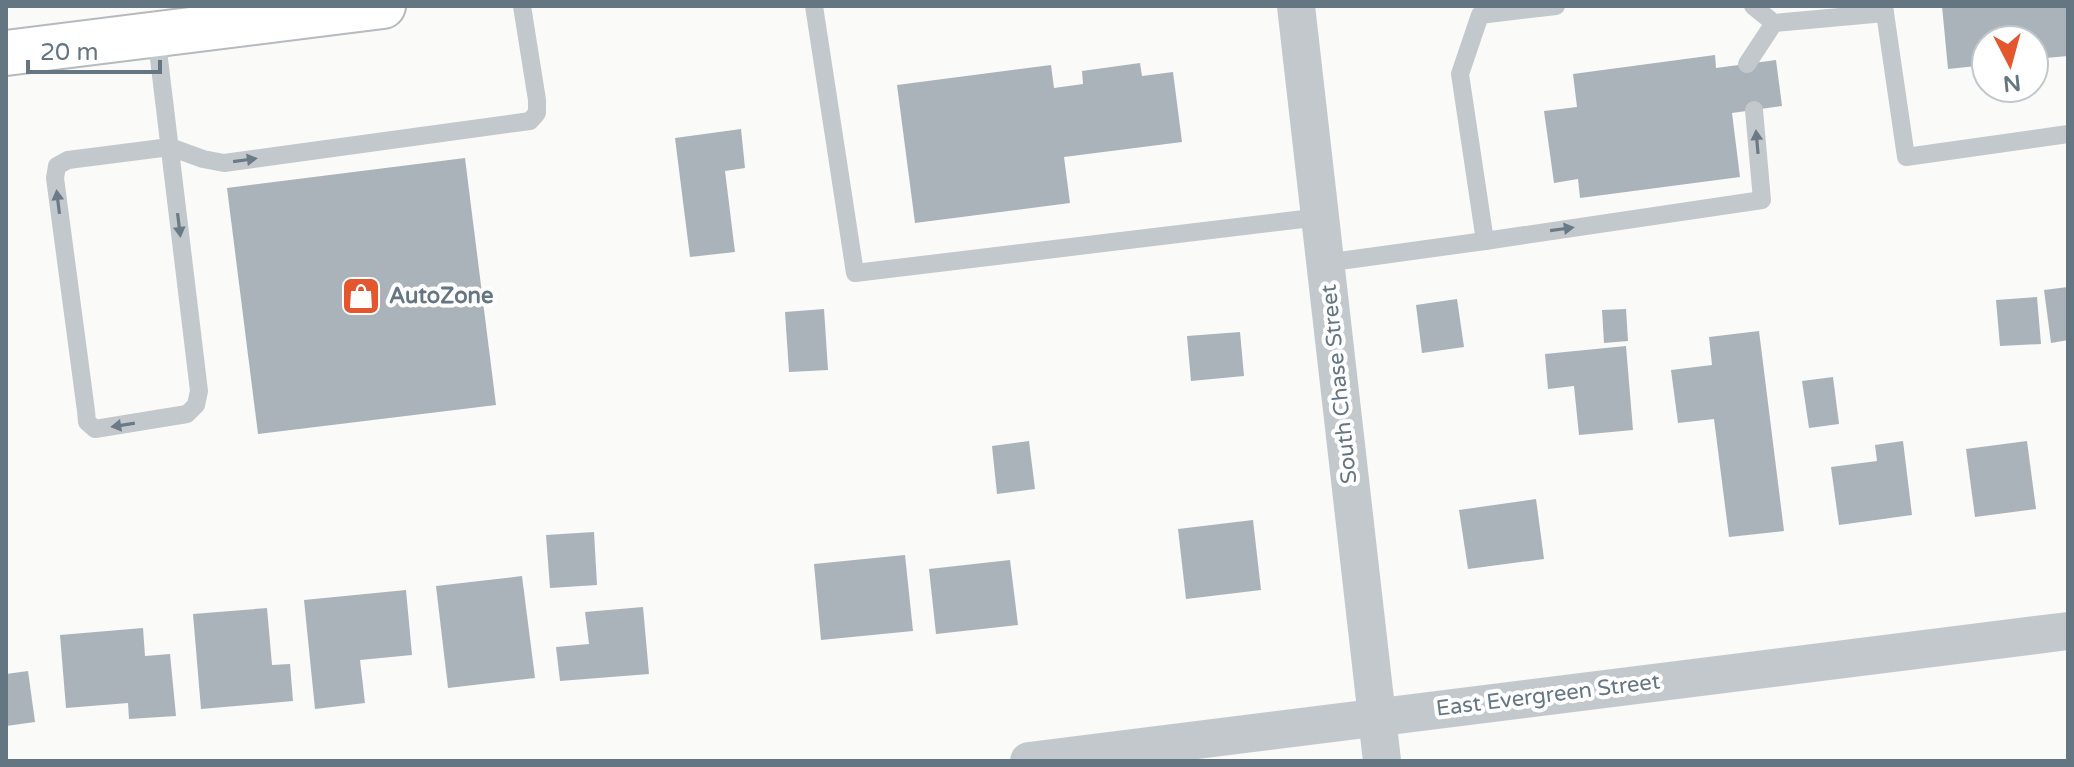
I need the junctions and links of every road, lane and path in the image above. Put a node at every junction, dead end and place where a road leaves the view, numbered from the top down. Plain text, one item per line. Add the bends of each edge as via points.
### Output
1 (383, 6) edge
2 (522, 6) edge
3 (814, 6) edge
4 (1296, 6) edge
5 (1556, 6) edge
6 (1753, 6) edge
7 (1885, 9) edge
8 (225, 16) edge
9 (1774, 23) junction
10 (156, 34) junction
11 (6, 53) edge
12 (1747, 64) dead end
13 (1754, 110) dead end
14 (2068, 134) edge
15 (170, 147) junction
16 (1320, 217) junction
17 (1485, 241) junction
18 (1325, 263) junction
19 (2068, 631) edge
20 (1377, 717) junction
21 (1029, 761) edge
22 (1382, 761) edge

1 - 8 main road
15 -> 2 lane via 224,163 530,121 537,113
3 - 16 lane via 855,273
4 - 16 street, South Chase Street
5 - 17 lane via 1480,15 1460,74
6 - 9 lane
7 - 9 lane
7 - 14 lane via 1906,157
8 - 10 main road
9 - 12 lane
10 - 11 main road
10 - 15 lane
17 -> 13 lane via 1762,200
15 -> 15 lane via 199,391 196,405 187,414 95,429 87,422 57,166 68,160
16 - 18 street, South Chase Street
17 - 18 lane
18 - 20 street, South Chase Street
19 - 20 street, East Evergreen Street
20 - 21 street, East Evergreen Street
20 - 22 street, South Chase Street

